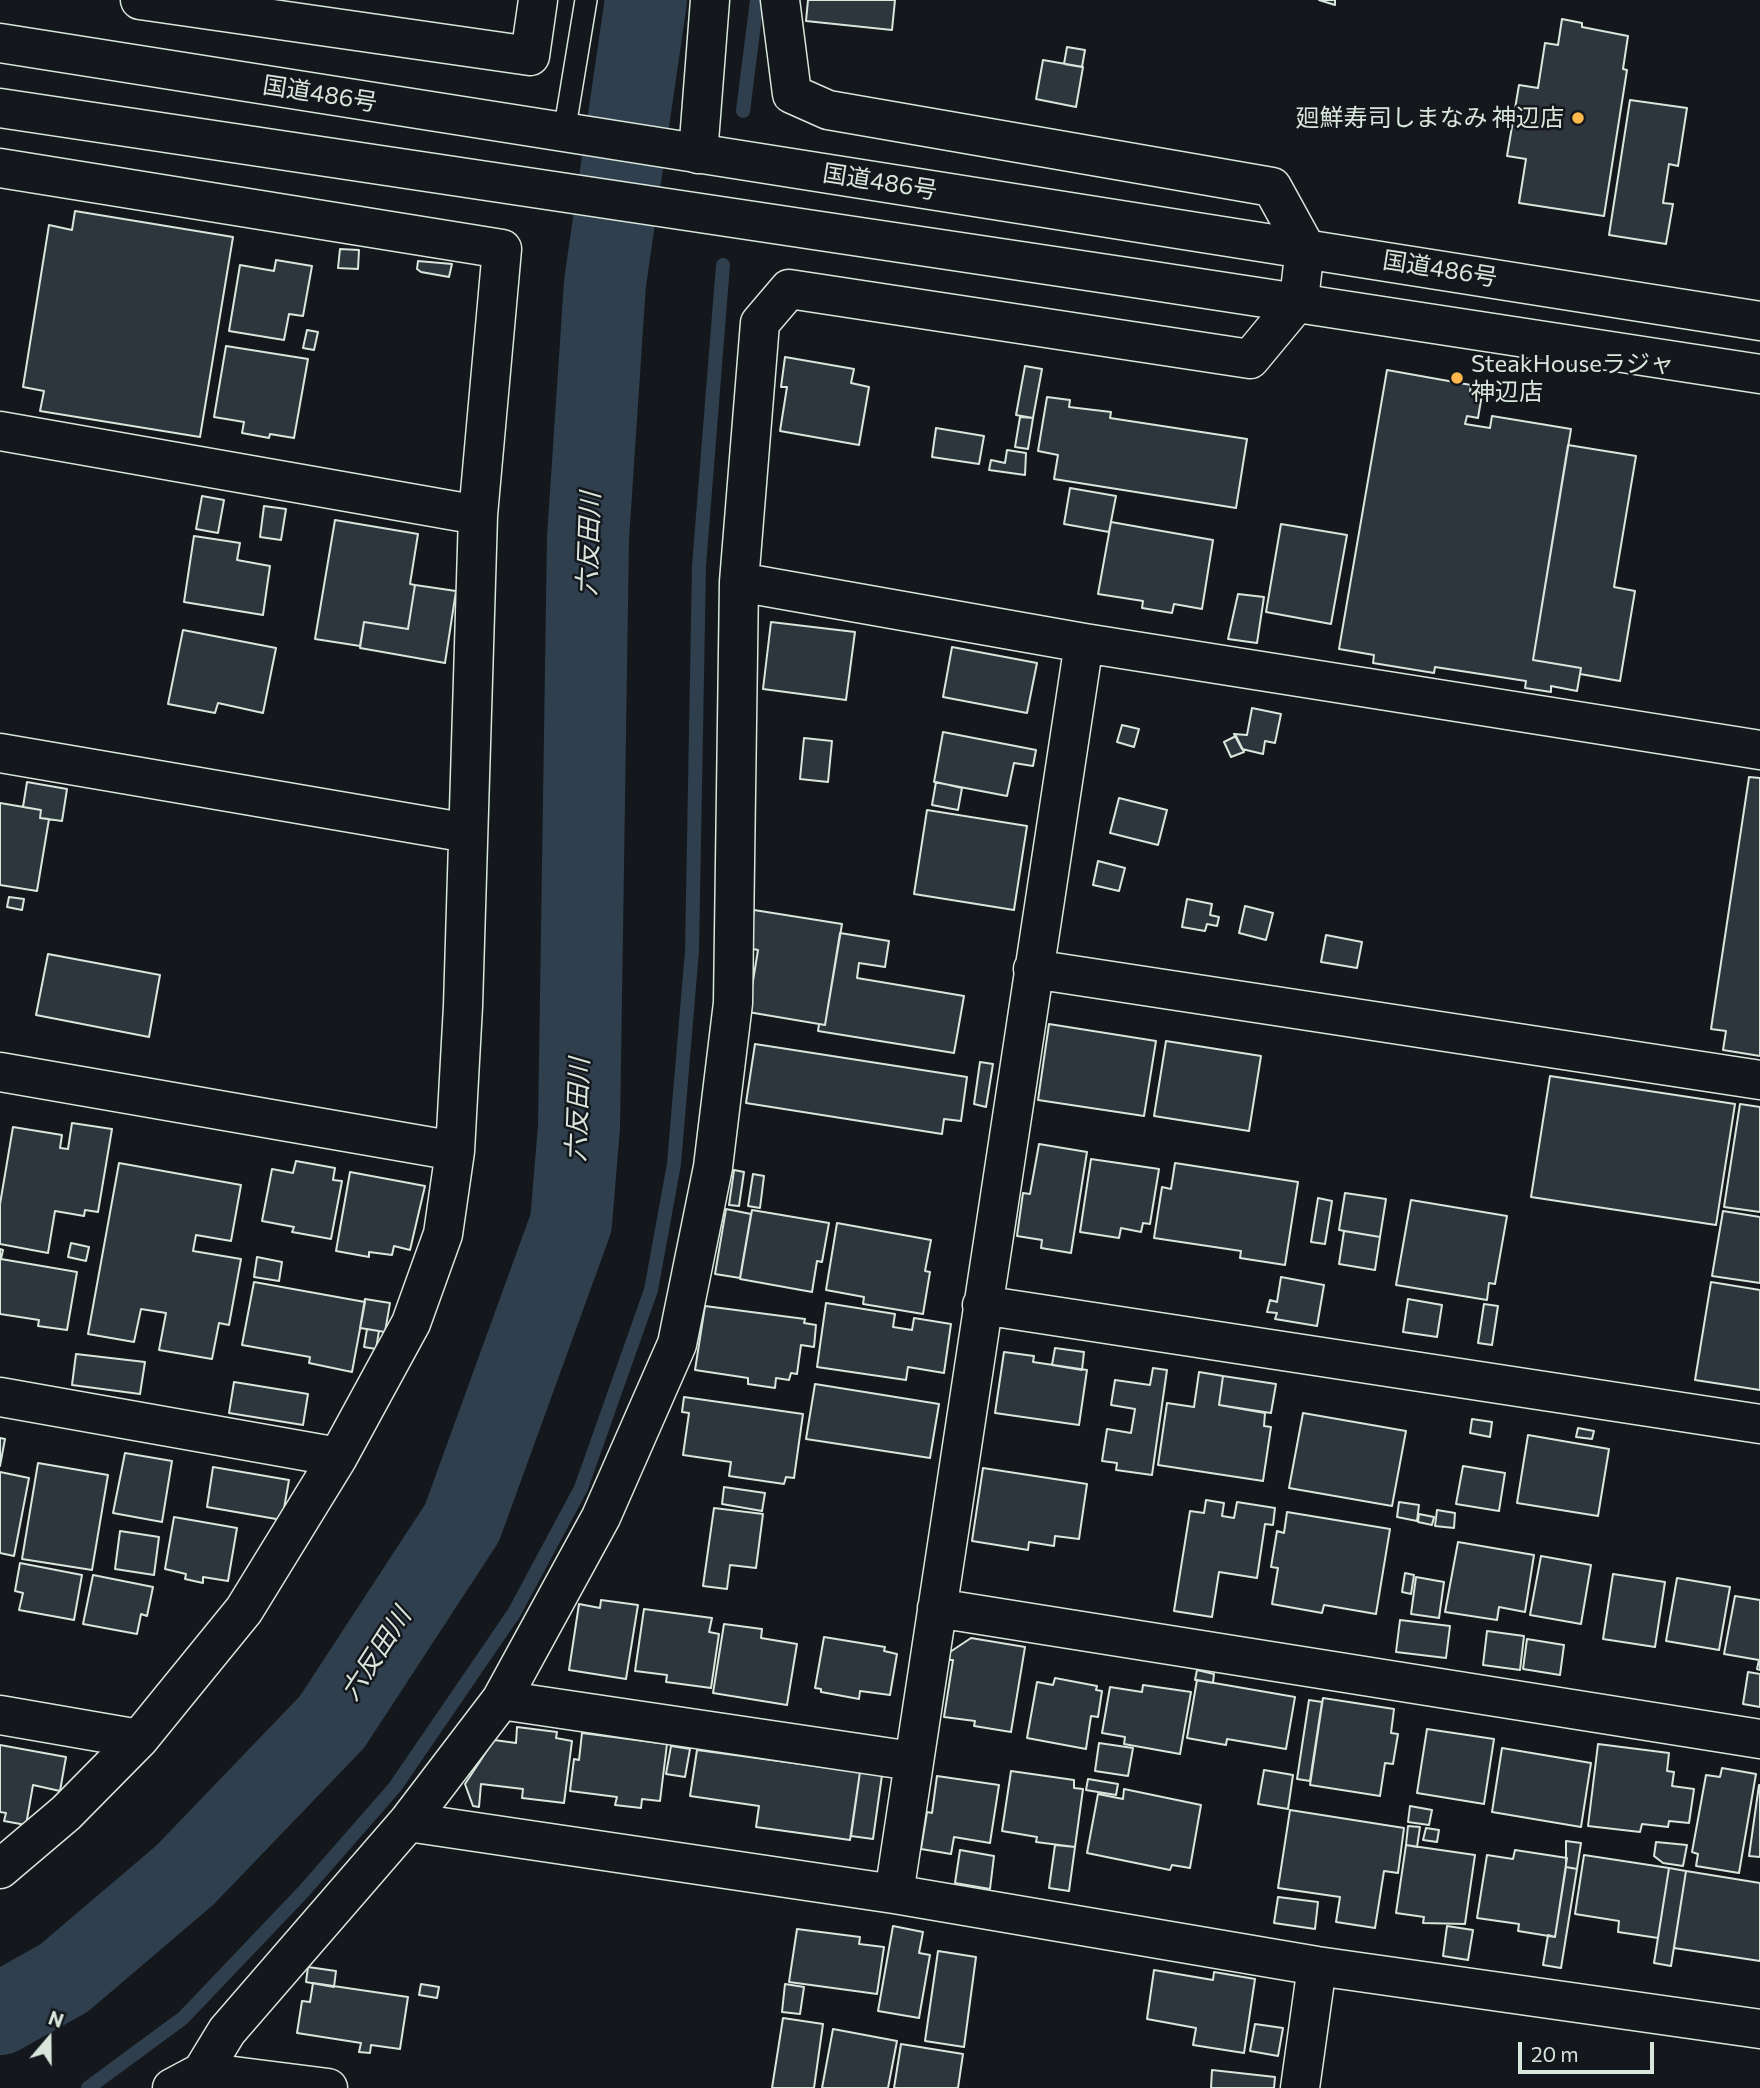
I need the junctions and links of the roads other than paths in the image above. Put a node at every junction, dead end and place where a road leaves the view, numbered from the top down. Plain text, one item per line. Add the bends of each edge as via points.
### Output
1 (140, 0) edge
2 (538, 0) edge
3 (586, 0) edge
4 (710, 0) edge
5 (780, 0) edge
6 (0, 43) edge
7 (0, 108) edge
8 (571, 134) junction
9 (691, 153) junction
10 (0, 168) edge
11 (1305, 247) junction
12 (1299, 300) junction
13 (1760, 321) edge
14 (1760, 373) edge
15 (0, 431) edge
16 (478, 515) junction
17 (739, 582) junction
18 (1084, 643) junction
19 (1760, 750) edge
20 (0, 753) edge
21 (468, 833) junction
22 (1033, 969) junction
23 (0, 1072) edge
24 (1760, 1080) edge
25 (455, 1151) junction
26 (982, 1306) junction
27 (0, 1397) edge
28 (1760, 1424) edge
29 (338, 1457) junction
30 (937, 1608) junction
31 (501, 1700) junction
32 (0, 1715) edge
33 (139, 1739) junction
34 (1760, 1739) edge
35 (912, 1761) junction
36 (408, 1822) junction
37 (0, 1869) edge
38 (894, 1894) junction
39 (1317, 1966) junction
40 (1760, 2029) edge
41 (187, 2080) edge
42 (328, 2088) edge
43 (1300, 2088) edge

1 - 2 main road via 530,56
3 - 8 lane
4 - 9 main road
5 - 11 main road via 792,94 828,110 1272,187
6 - 8 main road, 国道486号
7 - 12 main road via 573,197
8 - 9 main road, 国道486号
9 - 11 main road, 国道486号
10 - 16 main road via 502,249
11 - 12 main road
11 - 13 main road, 国道486号
12 - 14 main road
12 - 17 main road via 1250,359 789,289 761,323
15 - 16 main road
16 - 21 main road
17 - 18 main road
17 - 31 main road via 733,1003 713,1167 677,1344 601,1517
18 - 19 main road
18 - 22 main road
20 - 21 main road
21 - 25 main road
22 - 24 main road
22 - 26 main road
23 - 25 main road
25 - 29 main road via 443,1234 411,1323
26 - 28 main road
26 - 30 main road
27 - 29 main road
29 - 33 main road via 244,1610
30 - 34 main road
30 - 35 main road
31 - 35 main road
31 - 36 main road
32 - 33 main road
33 - 37 main road via 65,1814
35 - 38 main road
36 - 38 main road
36 - 41 main road
38 - 39 main road
39 - 40 main road
39 - 43 main road
41 - 42 main road

